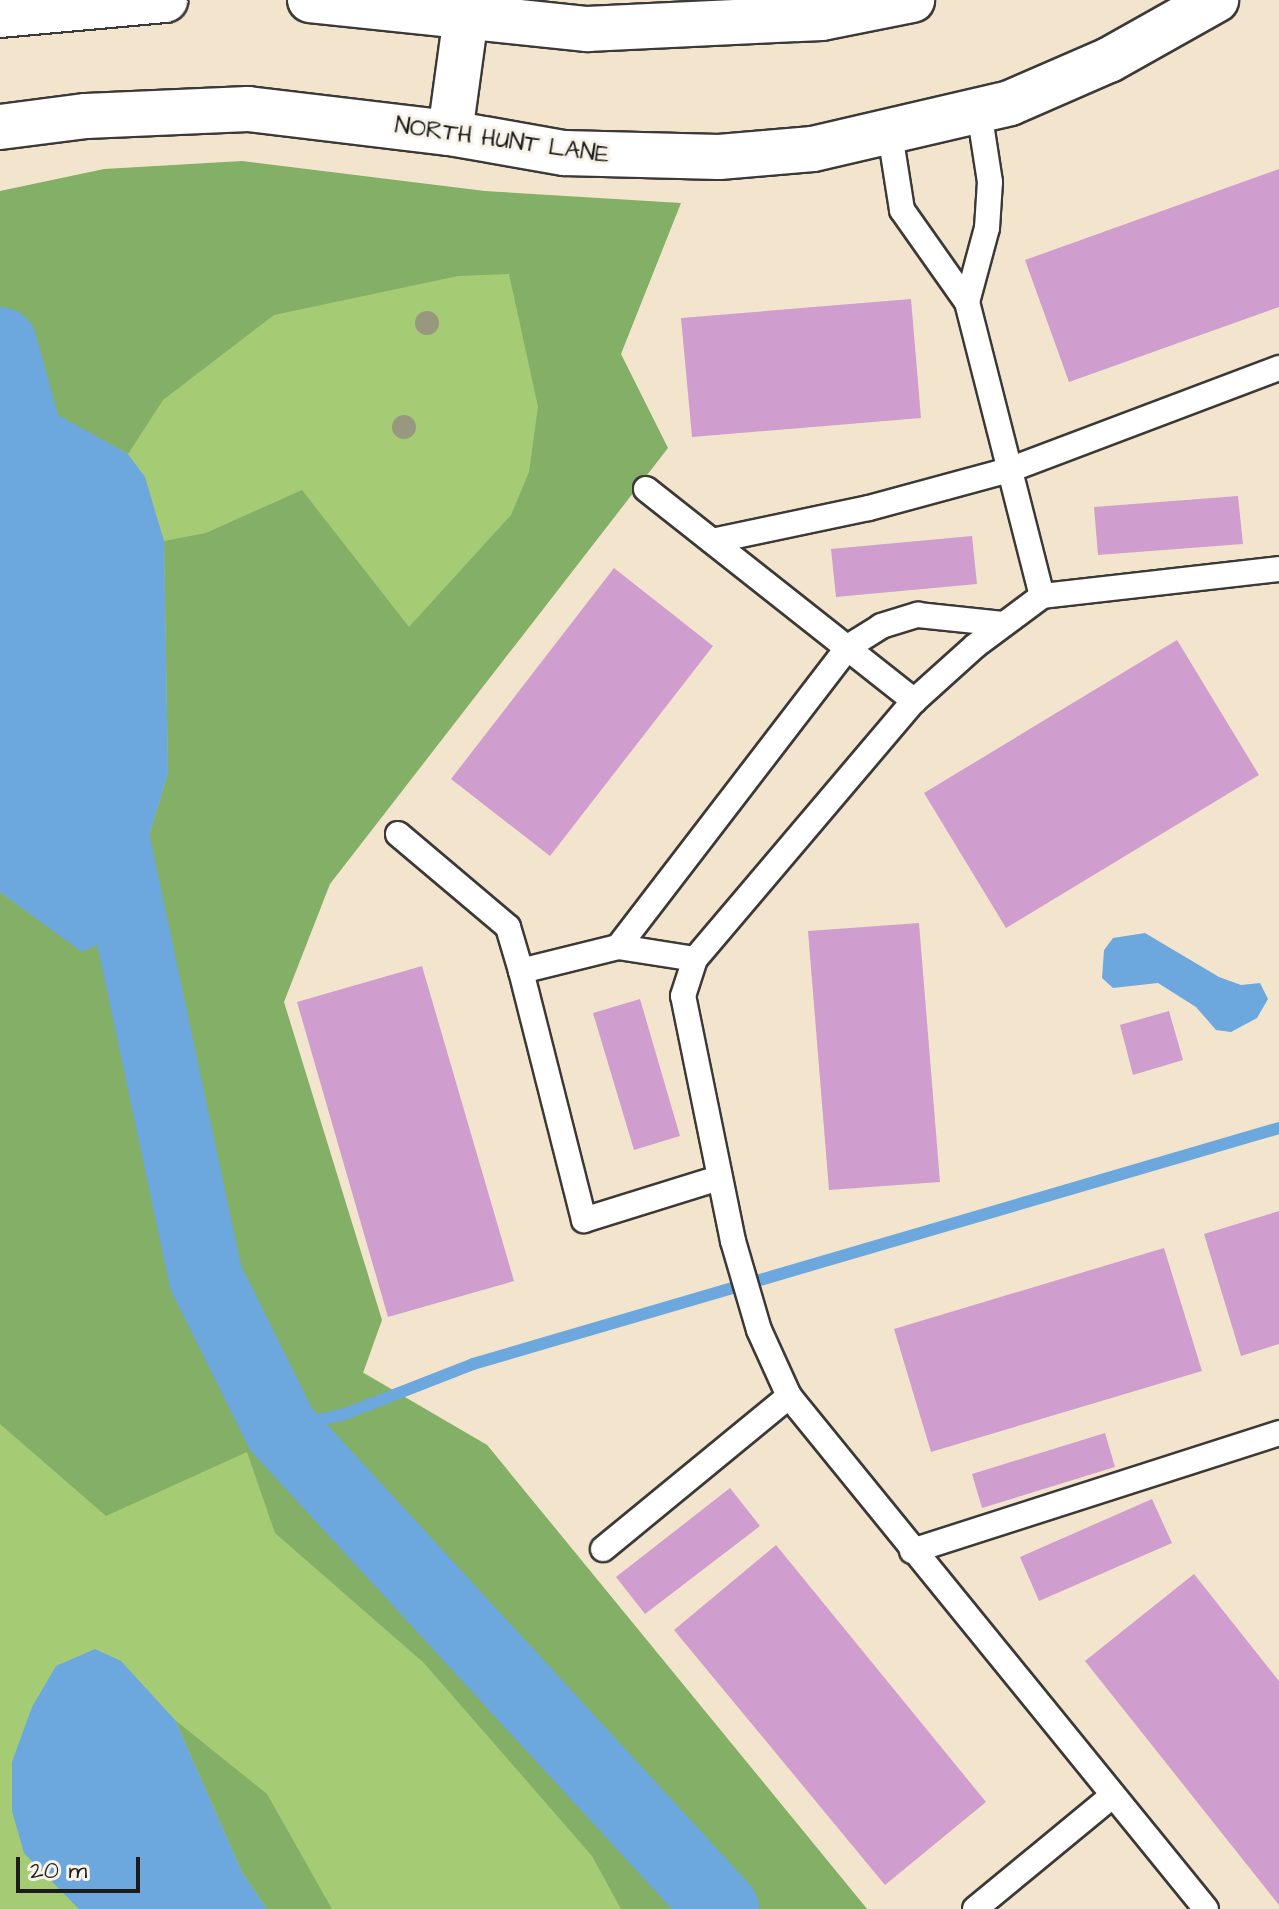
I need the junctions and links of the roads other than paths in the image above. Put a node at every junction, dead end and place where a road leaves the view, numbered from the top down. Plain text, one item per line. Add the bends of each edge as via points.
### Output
1 (165, 0) edge
2 (310, 0) edge
3 (912, 0) edge
4 (1216, 0) edge
5 (467, 8) edge
6 (0, 15) edge
7 (979, 111) junction
8 (0, 127) edge
9 (450, 133) junction
10 (890, 134) junction
11 (967, 302) junction
12 (1279, 368) edge
13 (1009, 470) junction
14 (646, 489) dead end
15 (712, 541) junction
16 (1279, 569) edge
17 (1042, 596) junction
18 (1003, 624) junction
19 (848, 647) junction
20 (914, 701) junction
21 (398, 834) dead end
22 (618, 947) junction
23 (695, 959) junction
24 (521, 971) junction
25 (719, 1178) junction
26 (789, 1396) junction
27 (1279, 1433) edge
28 (603, 1549) dead end
29 (912, 1551) junction
30 (1112, 1796) junction
31 (975, 1909) edge
32 (1206, 1909) edge

1 - 6 main road
2 - 5 main road
3 - 5 main road via 822,18 587,29
4 - 7 main road, NORTH HUNT LANE via 1109,60
5 - 9 main road
7 - 10 main road, NORTH HUNT LANE
7 - 11 lane via 990,182 987,228
8 - 9 main road, NORTH HUNT LANE via 86,116 248,109
9 - 10 main road, NORTH HUNT LANE via 524,149 620,157 797,150
10 - 11 lane via 902,210
11 - 13 lane
12 - 13 lane
13 - 15 lane via 869,508
13 - 17 lane
14 - 15 lane
15 - 19 lane
16 - 17 lane
17 - 18 lane
18 - 19 lane via 918,615 881,626
18 - 20 lane
19 - 20 lane
19 - 22 lane
20 - 23 lane
21 - 24 lane via 508,927
22 - 23 lane
22 - 24 lane
23 - 25 lane via 683,996
24 - 25 lane via 584,1220
25 - 26 lane via 759,1330
26 - 28 lane
26 - 29 lane
27 - 29 lane
29 - 30 lane
30 - 31 lane
30 - 32 lane

